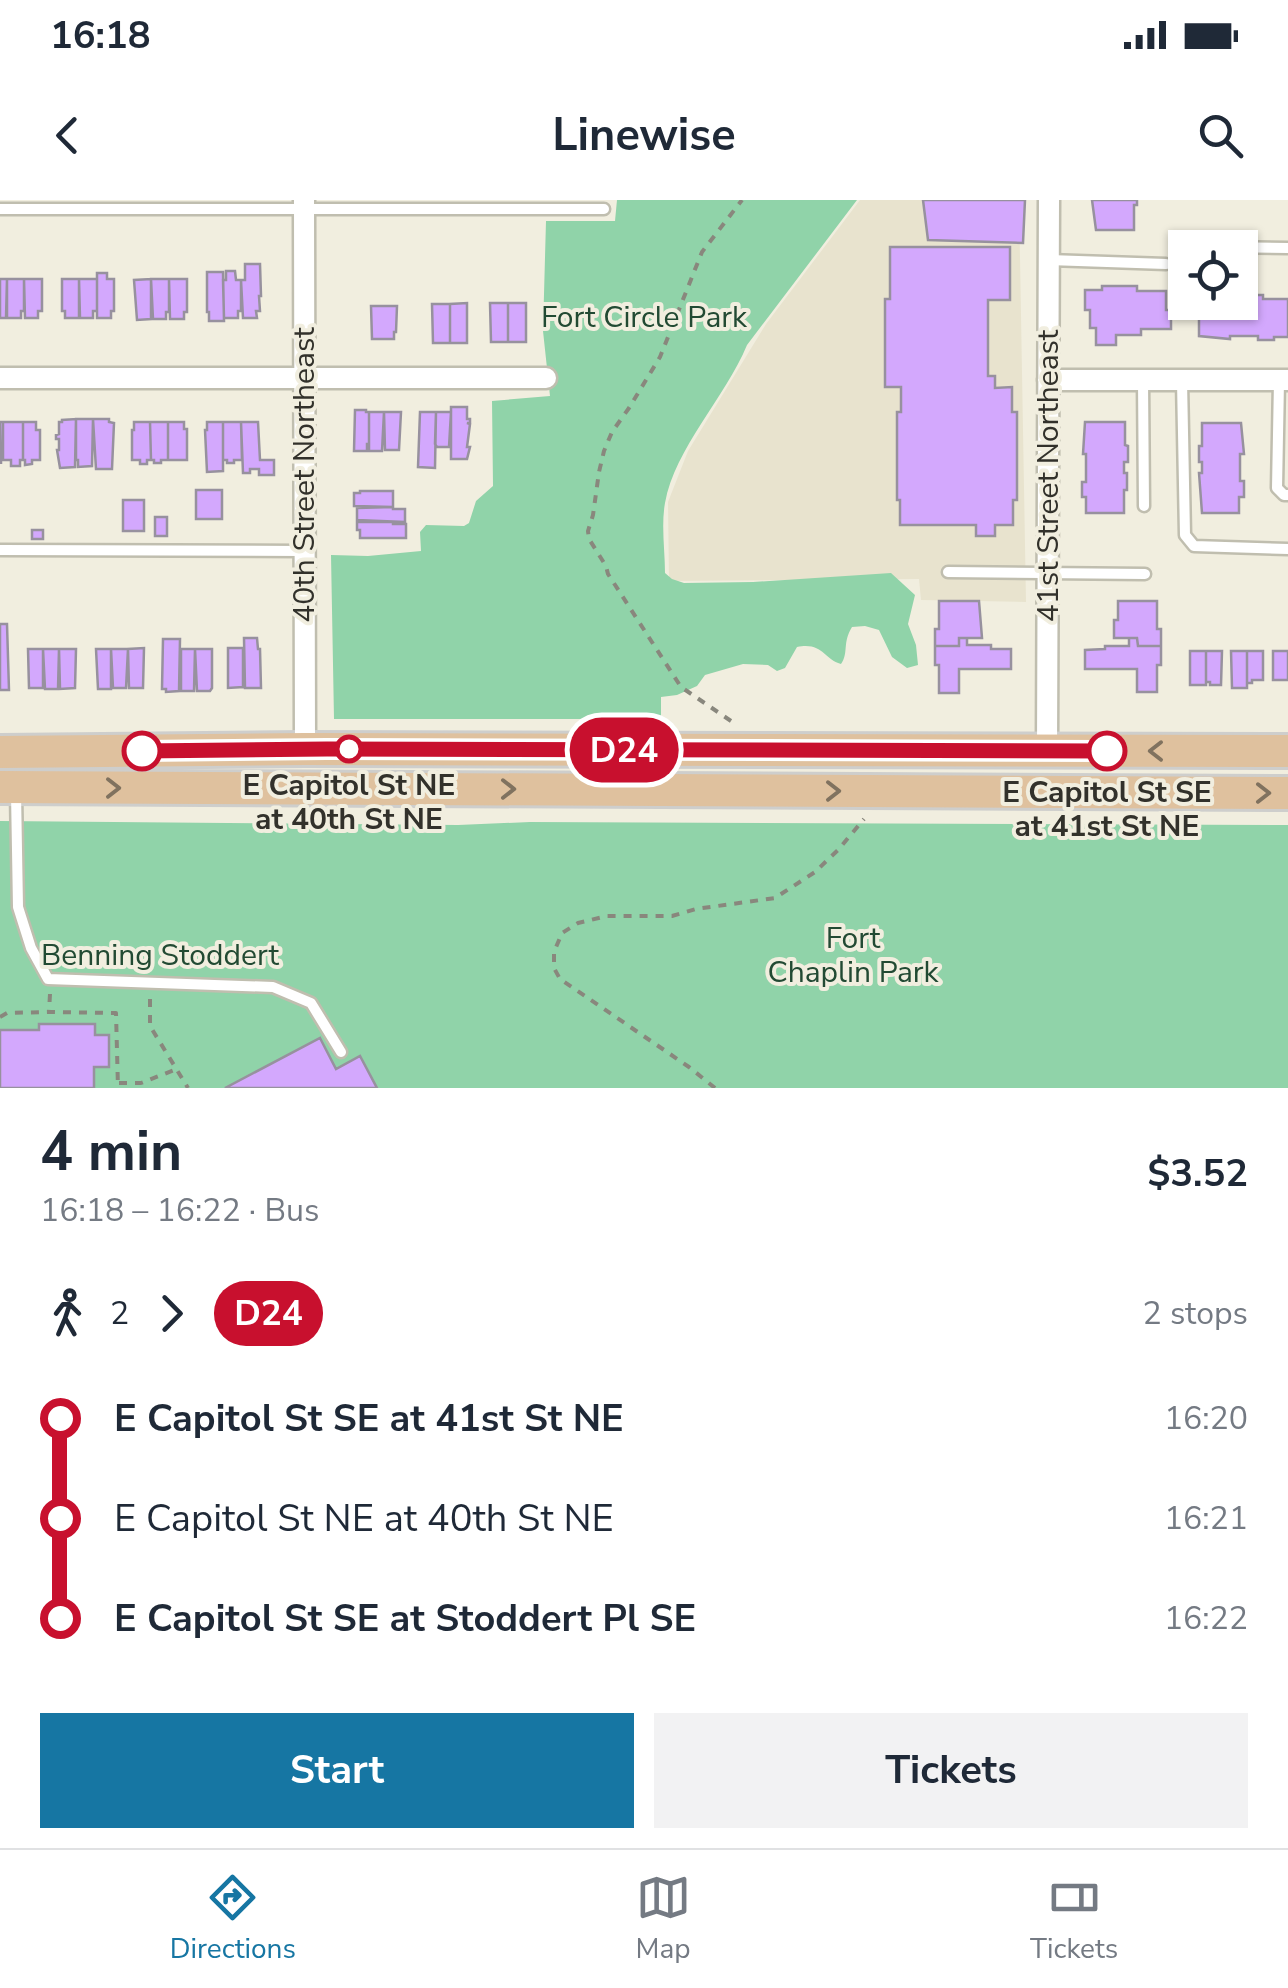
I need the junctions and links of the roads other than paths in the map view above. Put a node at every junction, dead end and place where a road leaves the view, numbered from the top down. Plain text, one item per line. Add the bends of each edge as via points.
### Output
1 (1049, 200) edge
2 (304, 204) edge
3 (604, 208) dead end
4 (0, 209) edge
5 (1258, 248) edge
6 (1288, 248) edge
7 (1049, 260) junction
8 (1166, 264) dead end
9 (0, 378) edge
10 (546, 378) dead end
11 (304, 379) junction
12 (1048, 380) junction
13 (1144, 380) junction
14 (1182, 380) junction
15 (1283, 380) edge
16 (1288, 495) edge
17 (1144, 506) dead end
18 (1288, 549) edge
19 (0, 550) edge
20 (303, 551) junction
21 (948, 572) dead end
22 (1048, 574) junction
23 (1145, 574) dead end
24 (304, 749) junction
25 (1047, 751) junction
26 (8, 752) edge
27 (1288, 752) edge
28 (8, 787) edge
29 (1288, 793) edge
30 (342, 1052) dead end

1 - 7 street, 41st Street Northeast
2 - 3 lane
2 - 4 lane
2 - 11 street, 40th Street Northeast
5 - 6 lane
7 - 8 lane
7 - 12 street, 41st Street Northeast
9 - 11 street
10 - 11 street
11 - 20 street, 40th Street Northeast
12 - 13 street
12 - 22 street, 41st Street Northeast
13 - 14 street
13 - 17 lane
14 - 15 street
14 - 18 lane via 1186,536 1194,546
15 - 16 lane via 1277,488
19 - 20 lane
20 - 24 street, 40th Street Northeast
21 - 22 lane
22 - 23 lane
22 - 25 street, 41st Street Northeast
24 - 25 main road
24 - 26 main road
27 -> 25 main road
26 - 28 lane
28 -> 29 main road
28 - 30 lane via 18,907 48,979 273,986 311,1002

